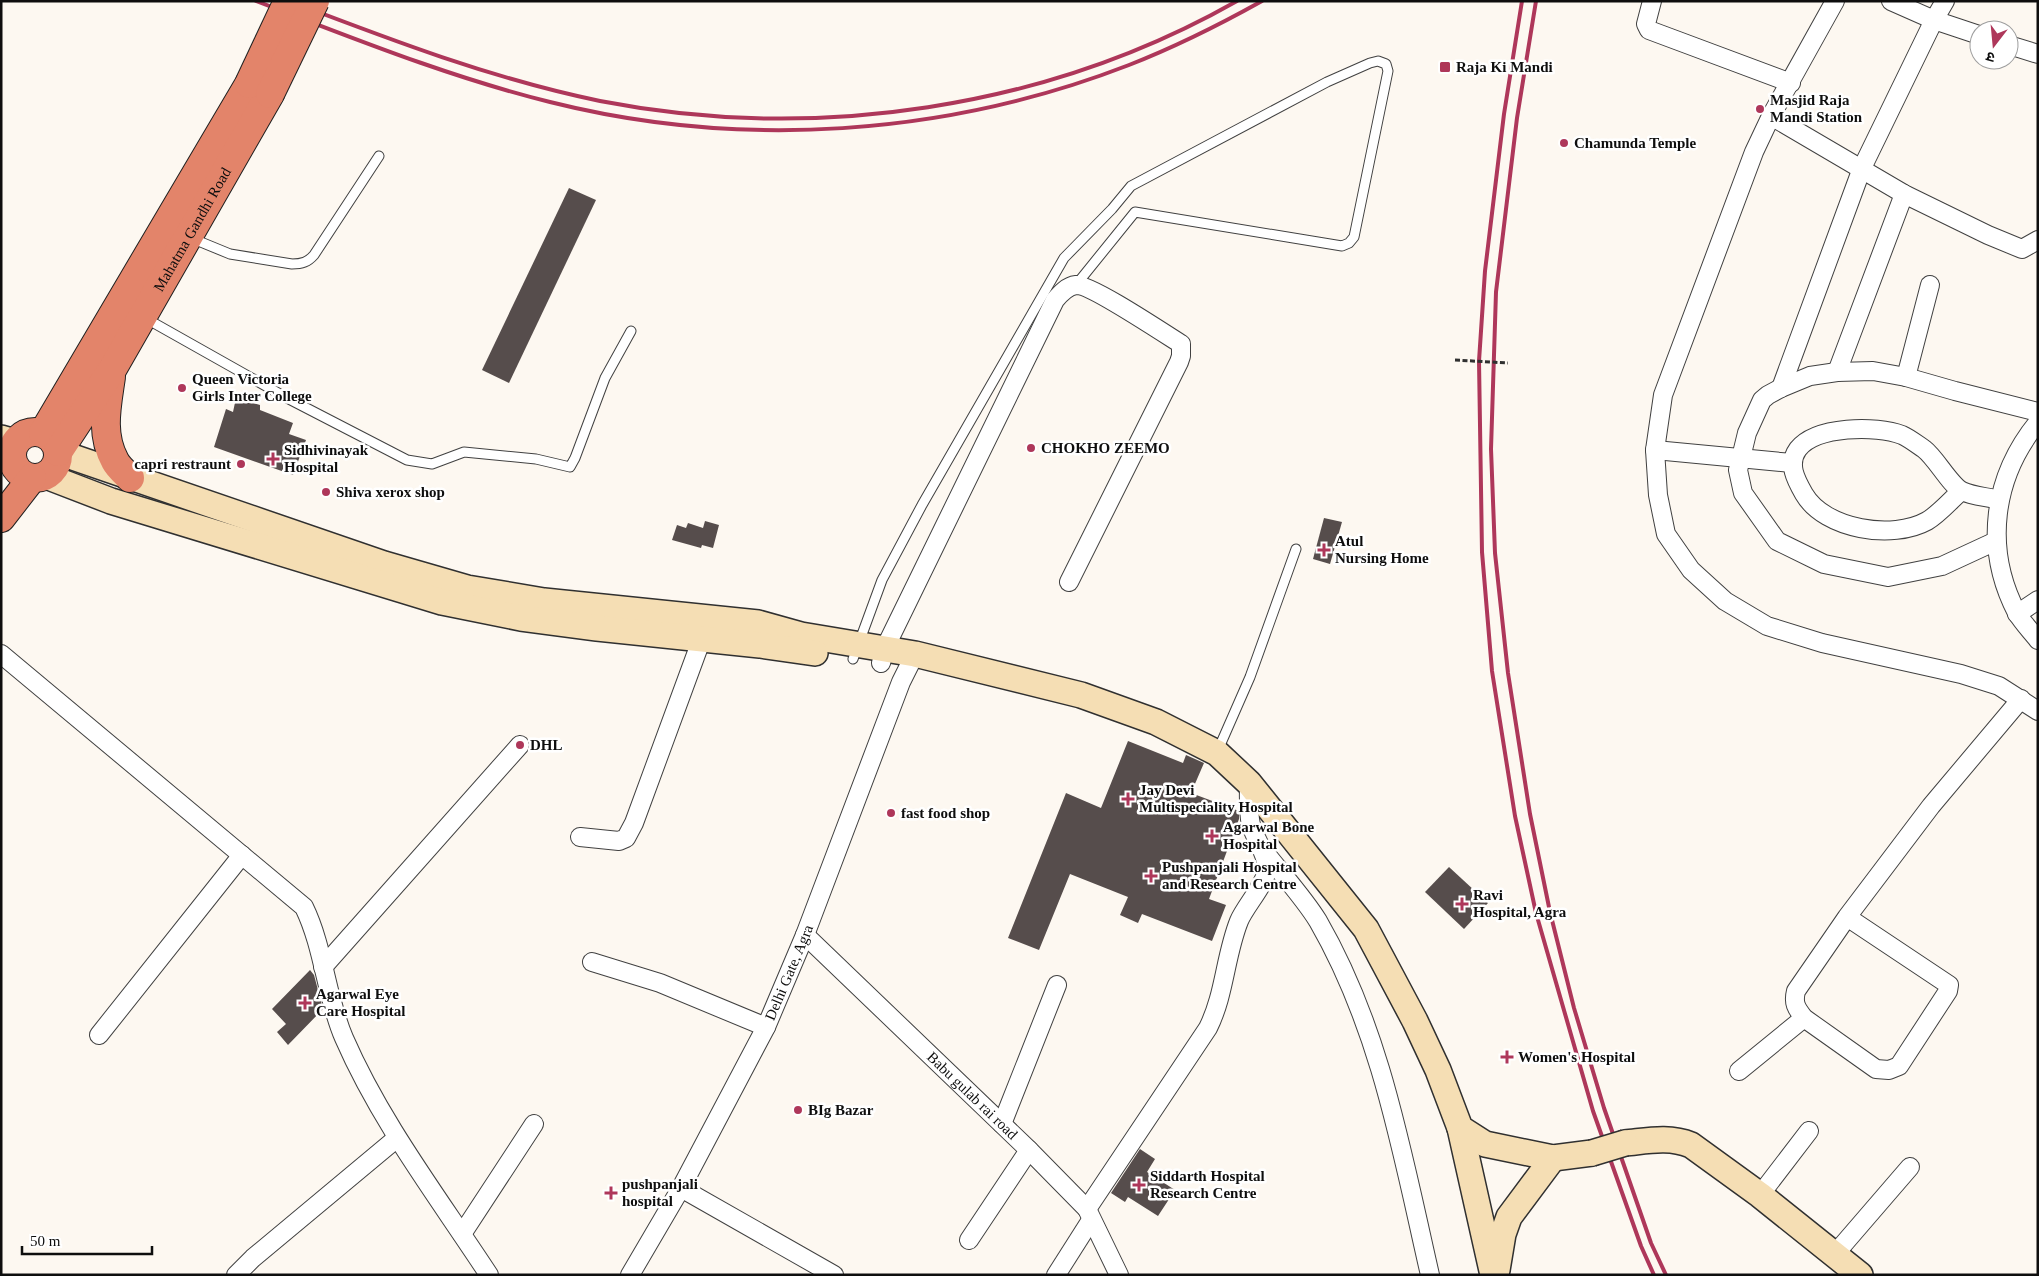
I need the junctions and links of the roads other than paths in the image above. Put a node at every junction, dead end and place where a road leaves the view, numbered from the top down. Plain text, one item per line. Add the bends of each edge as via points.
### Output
1 (288, 1) edge
2 (315, 1) edge
3 (1652, 1) edge
4 (1835, 1) edge
5 (1891, 1) edge
6 (1945, 1) edge
7 (1934, 20) junction
8 (1969, 32) edge
9 (2019, 47) edge
10 (2038, 54) edge
11 (1790, 83) junction
12 (259, 89) junction
13 (1771, 116) junction
14 (379, 156) dead end
15 (1862, 168) junction
16 (1904, 194) junction
17 (188, 237) junction
18 (2038, 240) edge
19 (1076, 285) junction
20 (1930, 285) dead end
21 (142, 316) junction
22 (630, 331) dead end
23 (113, 368) junction
24 (1837, 372) junction
25 (1906, 377) junction
26 (1780, 388) junction
27 (2038, 412) edge
28 (2038, 422) edge
29 (50, 442) junction
30 (1655, 450) junction
31 (1740, 458) junction
32 (15, 462) edge
33 (1792, 463) junction
34 (130, 478) junction
35 (1961, 491) junction
36 (1999, 500) junction
37 (1, 518) edge
38 (1996, 541) junction
39 (1296, 550) dead end
40 (357, 566) junction
41 (1069, 582) dead end
42 (2038, 600) edge
43 (2017, 614) junction
44 (705, 628) junction
45 (2038, 640) edge
46 (855, 651) junction
47 (1, 654) edge
48 (883, 656) junction
49 (920, 660) junction
50 (2021, 699) junction
51 (2038, 711) edge
52 (520, 745) dead end
53 (1216, 753) junction
54 (1249, 783) junction
55 (580, 837) dead end
56 (1262, 849) junction
57 (242, 855) junction
58 (1847, 917) junction
59 (806, 935) junction
60 (592, 962) dead end
61 (323, 967) junction
62 (1057, 985) dead end
63 (1804, 1018) junction
64 (766, 1027) junction
65 (99, 1035) dead end
66 (1739, 1071) dead end
67 (534, 1124) dead end
68 (1002, 1124) junction
69 (1460, 1128) junction
70 (1809, 1131) dead end
71 (397, 1138) junction
72 (1029, 1150) junction
73 (1553, 1158) junction
74 (1910, 1167) dead end
75 (681, 1188) junction
76 (1760, 1195) junction
77 (1089, 1214) junction
78 (462, 1234) junction
79 (969, 1240) dead end
80 (1835, 1254) junction
81 (236, 1275) edge
82 (489, 1275) edge
83 (630, 1275) edge
84 (834, 1275) edge
85 (1056, 1275) edge
86 (1119, 1275) edge
87 (1430, 1275) edge
88 (1494, 1275) edge
89 (1860, 1275) edge

1 - 12 highway, Mahatma Gandhi Road, bridge
2 - 12 highway, Mahatma Gandhi Road, bridge
3 - 11 street via 1646,24 1649,30
4 - 11 street
5 - 7 street
6 - 7 street
7 - 8 street
7 - 15 street
9 - 10 street
11 - 13 street
12 - 17 highway, Mahatma Gandhi Road
12 - 29 highway, Mahatma Gandhi Road
13 - 15 street
13 - 30 street via 1754,152 1664,395
14 - 17 lane via 314,255 301,264 230,254
15 - 16 street
15 - 26 street
16 - 18 street via 2017,248 2029,247
16 - 24 street
17 - 21 highway, Mahatma Gandhi Road
19 - 41 street via 1093,290 1181,344 1182,349 1179,362
19 - 46 lane via 1135,212 1342,246 1349,243 1354,237 1388,71 1386,64 1370,63 1327,82 1131,186 1064,258 882,580
19 - 48 street via 1066,289 1055,300
20 - 25 street
21 - 22 lane via 287,398 408,460 423,464 432,464 464,452 536,459 570,467 606,378
21 - 23 highway, Mahatma Gandhi Road
23 - 29 highway, Mahatma Gandhi Road
23 - 34 highway via 105,426 115,462
24 - 25 street via 1873,371
24 - 26 street via 1810,376
25 - 27 street
26 - 31 street via 1762,400 1747,432
28 - 36 street via 2008,468
29 - 32 highway via 28,432
29 - 32 highway via 57,463
29 - 34 main road
30 - 31 street
30 - 50 street via 1658,495 1666,534 1691,570 1725,601 1767,626 1822,643 1961,674 1999,686
31 - 33 street
31 - 38 street via 1738,470 1743,493 1777,541 1824,564 1888,577 1942,566
32 - 37 highway
32 - 40 main road via 111,501
33 - 35 street via 1806,440 1833,431 1882,431 1902,435 1926,451
33 - 35 street via 1807,498 1837,521 1863,530 1904,530 1928,521
34 - 40 main road
35 - 36 street
36 - 38 street
38 - 43 street via 2002,579
39 - 53 lane via 1250,677
40 - 44 main road via 442,602 521,618 616,619
42 - 43 street
43 - 45 street
44 - 46 main road via 760,645
44 - 55 street via 626,838 619,841
46 - 48 main road
47 - 57 street
48 - 49 main road
49 - 53 main road via 1081,695 1156,722
49 - 59 street, Delhi Gate, Agra via 849,818
50 - 51 street
50 - 58 street via 1931,806
52 - 61 street
53 - 54 main road
54 - 56 street via 1250,822
54 - 69 main road via 1366,929 1419,1029
56 - 77 street via 1267,868 1264,880 1238,922 1214,1016
56 - 87 street via 1317,919 1355,994 1386,1084
57 - 61 street via 304,907 314,927
57 - 65 street
58 - 63 street via 1796,991 1796,1008
58 - 63 street via 1947,983 1948,991 1899,1066 1889,1070 1876,1069
59 - 64 street, Delhi Gate, Agra
59 - 68 street, Babu gulab rai road
60 - 64 street via 660,983
61 - 71 street via 343,1036
62 - 68 street
63 - 66 street
64 - 75 street, Delhi Gate, Agra
67 - 78 street
68 - 72 street, Babu gulab rai road
69 - 73 main road via 1484,1144
69 - 88 main road
70 - 76 street
71 - 78 street
71 - 81 street
72 - 77 street, Babu gulab rai road
72 - 79 street
73 - 76 main road, bridge via 1625,1143 1680,1140
73 - 88 main road via 1509,1217
74 - 80 street
75 - 83 street, Delhi Gate, Agra
75 - 84 street
76 - 80 main road
77 - 85 street
77 - 86 street, Babu gulab rai road
78 - 82 street
80 - 89 main road

